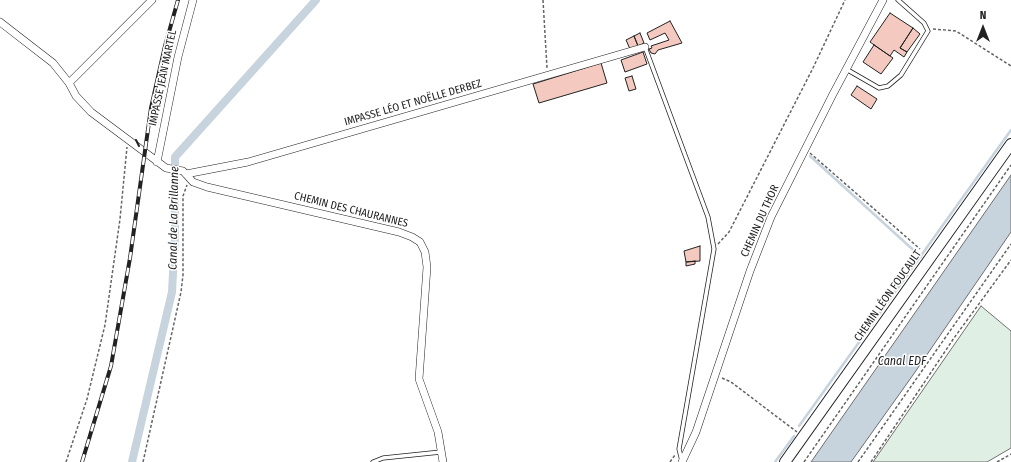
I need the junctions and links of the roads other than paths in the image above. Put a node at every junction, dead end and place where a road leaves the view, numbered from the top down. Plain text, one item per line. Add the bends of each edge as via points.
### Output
1 (152, 0) edge
2 (193, 0) edge
3 (883, 0) edge
4 (898, 0) edge
5 (0, 22) edge
6 (645, 47) joint
7 (846, 69) junction
8 (69, 83) junction
9 (1011, 144) edge
10 (157, 162) junction
11 (186, 174) junction
12 (441, 452) junction
13 (374, 462) edge
14 (442, 462) edge
15 (682, 462) edge
16 (785, 462) edge

1 - 8 street
2 - 10 street, IMPASSE JEAN MARTEL via 178,57
3 - 7 street, CHEMIN DU THOR
4 - 7 lane via 928,28 927,34 901,75 886,87 876,87
5 - 8 street via 53,63
6 - 11 street, IMPASSE LÉO ET NOËLLE DERBEZ via 248,162
6 - 15 lane via 708,217 714,249 680,449
7 - 15 street, CHEMIN DU THOR via 760,243 696,432
8 - 10 street via 86,107
9 - 16 main road, CHEMIN LÉON FOUCAULT
10 - 11 street
11 - 12 street, CHEMIN DES CHAURANNES via 191,181 218,190 399,232 420,242 425,252 427,267 419,379 438,432
12 - 13 lane via 383,458
12 - 14 street, CHEMIN DES CHAURANNES

